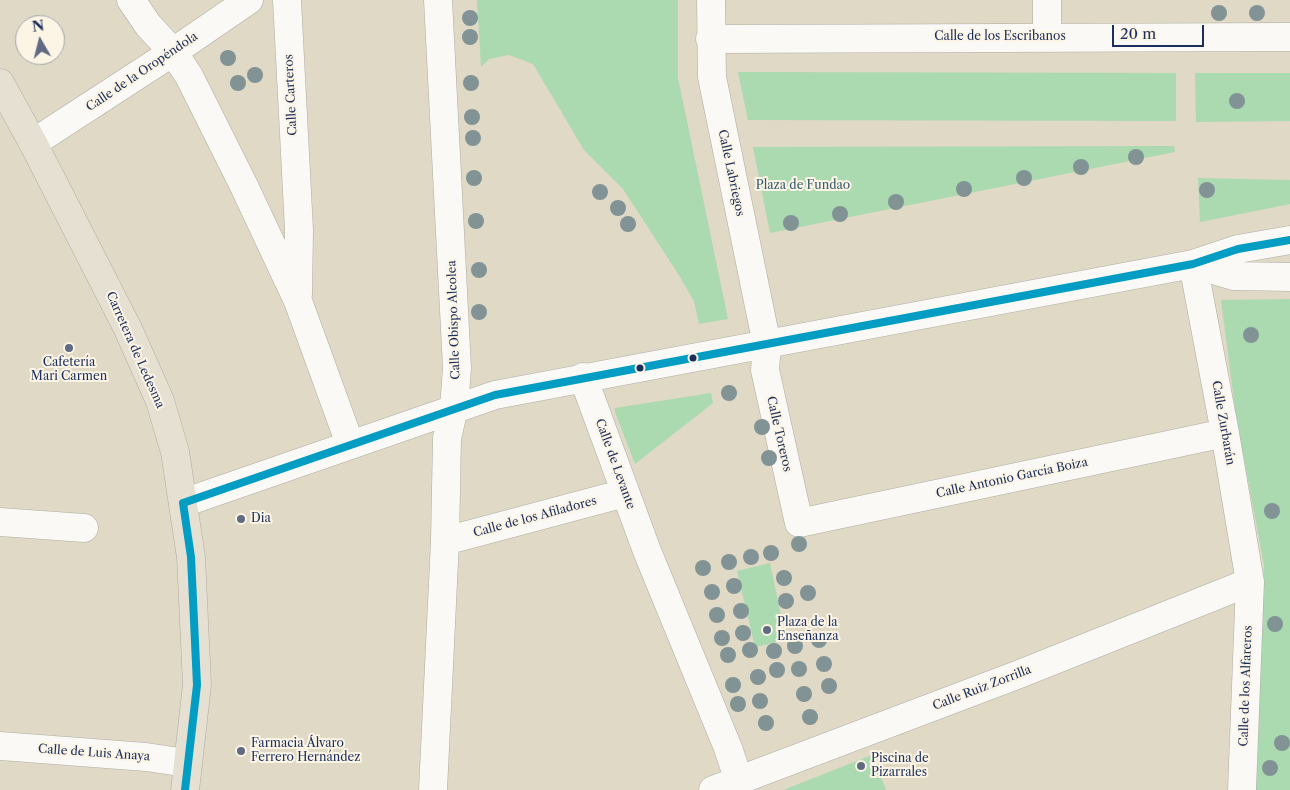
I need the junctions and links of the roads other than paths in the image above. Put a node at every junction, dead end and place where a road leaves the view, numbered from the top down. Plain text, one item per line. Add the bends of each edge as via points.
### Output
1 (131, 0) edge
2 (249, 0) edge
3 (286, 0) edge
4 (438, 0) edge
5 (711, 0) edge
6 (1047, 0) edge
7 (1047, 37) junction
8 (1290, 37) edge
9 (710, 40) junction
10 (173, 52) junction
11 (0, 83) edge
12 (33, 143) junction
13 (296, 190) junction
14 (253, 204) junction
15 (1290, 240) edge
16 (1193, 264) junction
17 (1290, 277) edge
18 (298, 301) junction
19 (767, 345) junction
20 (583, 377) junction
21 (454, 408) junction
22 (1225, 433) junction
23 (350, 444) junction
24 (625, 493) junction
25 (183, 502) junction
26 (0, 522) edge
27 (799, 522) joint
28 (84, 528) dead end
29 (445, 541) junction
30 (1250, 582) junction
31 (0, 746) edge
32 (187, 763) junction
33 (739, 780) junction
34 (185, 790) edge
35 (433, 790) edge
36 (713, 790) edge
37 (1242, 790) edge

1 - 10 street, Calle Carteros
2 - 10 street, Calle de la Oropéndola
3 - 13 street, Calle Carteros
4 - 21 street, Calle Obispo Alcolea via 457,368
5 - 9 street, Calle Labriegos
6 - 7 street
7 - 8 street, Calle de los Escribanos
7 - 9 street, Calle de los Escribanos
9 - 19 street, Calle Labriegos via 712,77
10 - 12 street, Calle de la Oropéndola
10 - 14 street, Calle Carteros via 189,76
11 - 12 highway, Carretera de Ledesma
12 - 25 highway, Carretera de Ledesma via 128,329 160,401 175,452
13 - 14 street via 283,201 270,205
13 - 18 street, Calle Carteros
14 - 18 street, Calle Carteros
15 - 16 street via 1238,249
16 - 17 street via 1234,276
16 - 19 street
16 - 22 street, Calle Zurbarán
18 - 23 street, Calle Carteros
19 - 20 street
19 - 27 street, Calle Toreros via 765,370
20 - 21 street via 495,394
20 - 24 street, Calle de Levante
21 - 23 street
21 - 29 street, Calle Obispo Alcolea via 447,438
22 - 27 street, Calle Antonio García Boiza
22 - 30 street, Calle Zurbarán
23 - 25 street
24 - 29 street, Calle de los Afiladores
24 - 33 street, Calle de Levante
25 - 32 highway, Carretera de Ledesma via 191,557 197,685
26 - 28 street
29 - 35 street, Calle Obispo Alcolea
30 - 33 street, Calle Ruiz Zorrilla via 1017,675
30 - 37 street, Calle de los Alfareros
31 - 32 street, Calle de Luis Anaya
32 - 34 highway, Carretera de Ledesma
33 - 36 street, Calle Ruiz Zorrilla

